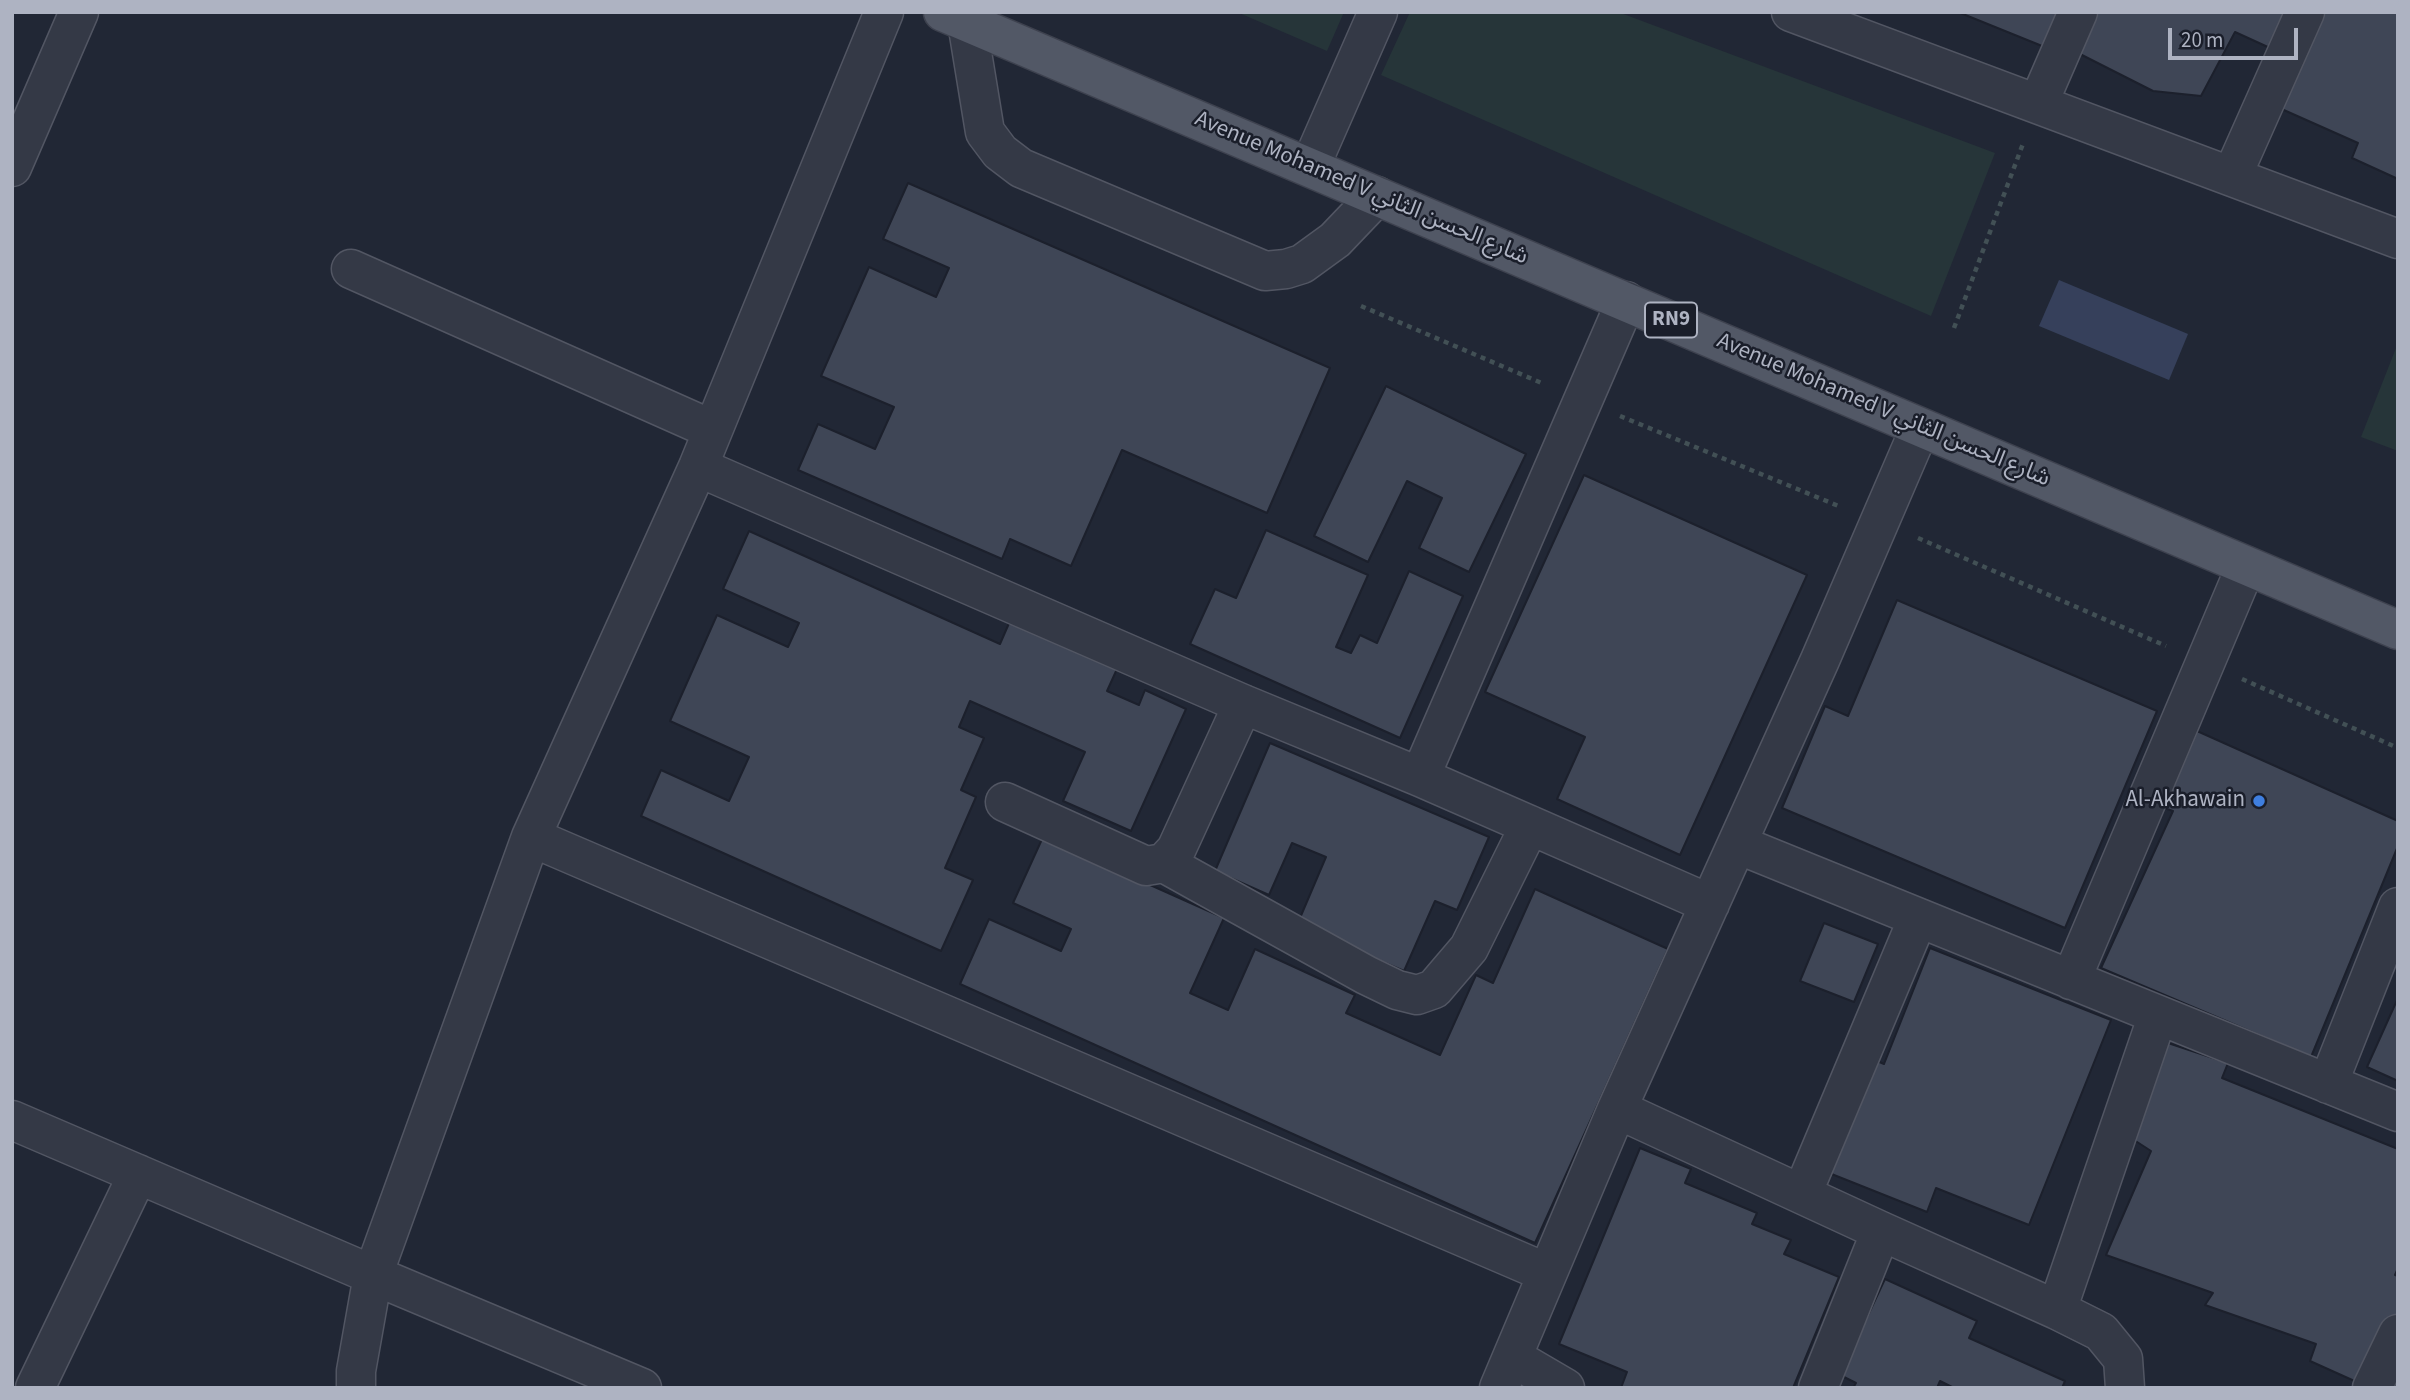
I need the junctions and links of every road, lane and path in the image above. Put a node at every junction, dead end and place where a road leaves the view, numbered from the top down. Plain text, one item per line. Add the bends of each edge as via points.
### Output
1 (79, 12) edge
2 (884, 12) edge
3 (1378, 12) edge
4 (1791, 12) edge
5 (2078, 12) edge
6 (2305, 12) edge
7 (955, 17) edge
8 (1835, 20) edge
9 (2038, 104) junction
10 (21, 125) edge
11 (12, 167) edge
12 (1310, 167) junction
13 (2232, 176) junction
14 (1377, 196) junction
15 (2398, 239) edge
16 (351, 269) dead end
17 (1626, 301) junction
18 (1954, 328) dead end
19 (1920, 428) junction
20 (713, 430) junction
21 (698, 467) junction
22 (2246, 566) junction
23 (2398, 630) edge
24 (1243, 704) junction
25 (1420, 777) junction
26 (1005, 802) dead end
27 (1530, 825) junction
28 (531, 837) junction
29 (1737, 844) junction
30 (1164, 863) junction
31 (1710, 904) junction
32 (2398, 906) edge
33 (1918, 918) junction
34 (2071, 980) junction
35 (2158, 1015) junction
36 (2328, 1084) junction
37 (1617, 1109) junction
38 (2398, 1112) edge
39 (12, 1120) edge
40 (138, 1174) junction
41 (1802, 1194) junction
42 (1881, 1231) junction
43 (1547, 1273) junction
44 (373, 1275) junction
45 (2057, 1310) junction
46 (2398, 1334) edge
47 (1506, 1373) edge
48 (35, 1388) edge
49 (356, 1388) edge
50 (642, 1388) edge
51 (1565, 1388) edge
52 (1818, 1388) edge
53 (2125, 1388) edge
54 (2372, 1388) edge

1 - 10 street
2 - 20 street
3 - 12 street
4 - 8 street
5 - 9 street
6 - 13 street
7 - 12 main road, Avenue Mohamed V شارع الحسن الثاني / RN9
7 - 14 street via 985,132 1000,152 1021,168 1058,184 1265,271 1302,264 1335,240
8 - 9 street
9 - 13 street
9 - 18 path
10 - 11 street
12 - 14 main road, Avenue Mohamed V شارع الحسن الثاني / RN9
13 - 15 street
14 - 17 main road, Avenue Mohamed V شارع الحسن الثاني / RN9
16 - 20 street
17 - 19 main road, Avenue Mohamed V شارع الحسن الثاني / RN9
17 - 25 street
19 - 22 main road, Avenue Mohamed V شارع الحسن الثاني / RN9
19 - 29 street
20 - 21 street
21 - 24 street
21 - 28 street
22 - 23 main road, Avenue Mohamed V شارع الحسن الثاني / RN9
22 - 34 street
24 - 25 street
24 - 30 street via 1176,850
25 - 27 street
26 - 30 street via 1146,866
27 - 30 street via 1469,948 1434,989 1418,995 1366,975
27 - 31 street
28 - 43 street
28 - 44 street
29 - 31 street
29 - 33 street
31 - 37 street
32 - 36 street
33 - 34 street
33 - 41 street
34 - 35 street
35 - 36 street
35 - 45 street
36 - 38 street
37 - 41 street
37 - 43 street
39 - 40 street
40 - 44 street
40 - 48 street
41 - 42 street
42 - 45 street
42 - 52 street
43 - 47 street
44 - 49 street
44 - 50 street
45 - 53 street via 2101,1332 2123,1359
46 - 54 street
47 - 51 street

